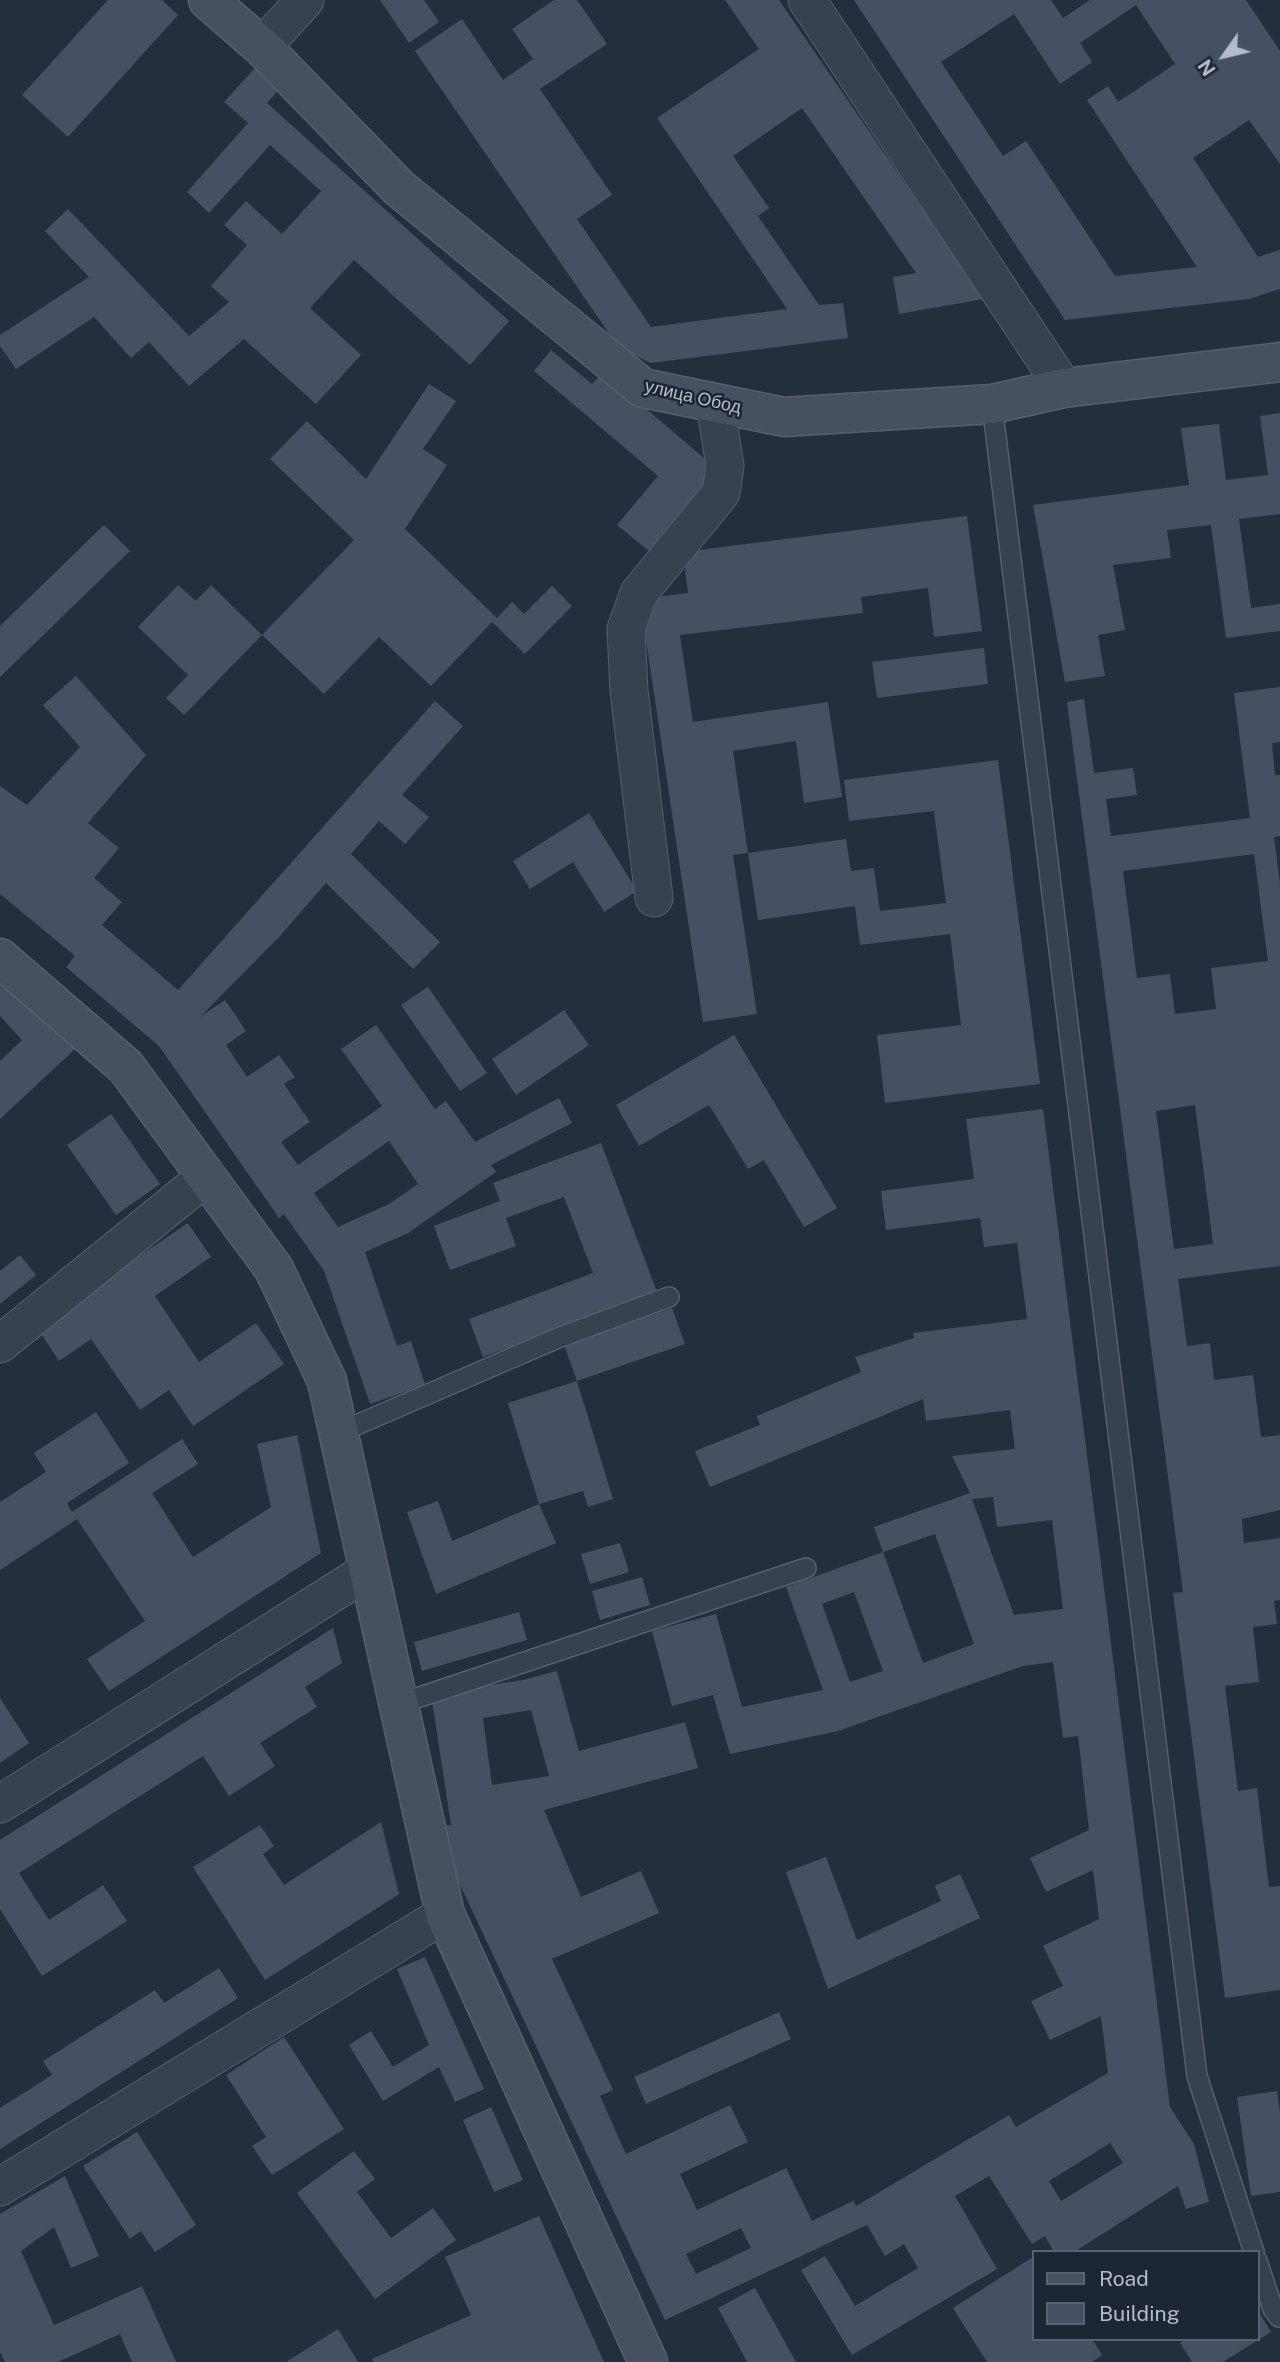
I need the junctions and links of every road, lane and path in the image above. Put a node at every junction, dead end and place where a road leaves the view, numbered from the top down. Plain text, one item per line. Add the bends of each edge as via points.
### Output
1 (208, 0) edge
2 (305, 0) edge
3 (807, 0) edge
4 (262, 47) junction
5 (1280, 362) edge
6 (1065, 388) junction
7 (715, 403) junction
8 (992, 404) junction
9 (654, 898) dead end
10 (0, 958) edge
11 (207, 1175) junction
12 (669, 1297) dead end
13 (0, 1344) edge
14 (338, 1433) junction
15 (806, 1568) dead end
16 (369, 1570) junction
17 (399, 1704) junction
18 (0, 1804) edge
19 (445, 1914) junction
20 (0, 2187) edge
21 (1253, 2250) edge
22 (1259, 2267) edge
23 (1279, 2317) edge
24 (648, 2362) edge

1 - 4 street, улица Обод
2 - 4 street
3 - 6 street
4 - 7 street, улица Обод via 399,188 643,388
5 - 6 street, улица Обод
6 - 8 street, улица Обод
7 - 8 street, улица Обод via 784,417
7 - 9 street via 725,466 722,493 639,593 626,629
8 - 21 lane via 1197,2076
10 - 11 street via 126,1067
11 - 13 street
11 - 14 street via 274,1269 327,1381
12 - 14 lane via 558,1338
14 - 16 street
15 - 17 lane
16 - 17 street
16 - 18 street
17 - 19 street
19 - 20 street
19 - 24 street
22 - 23 lane

